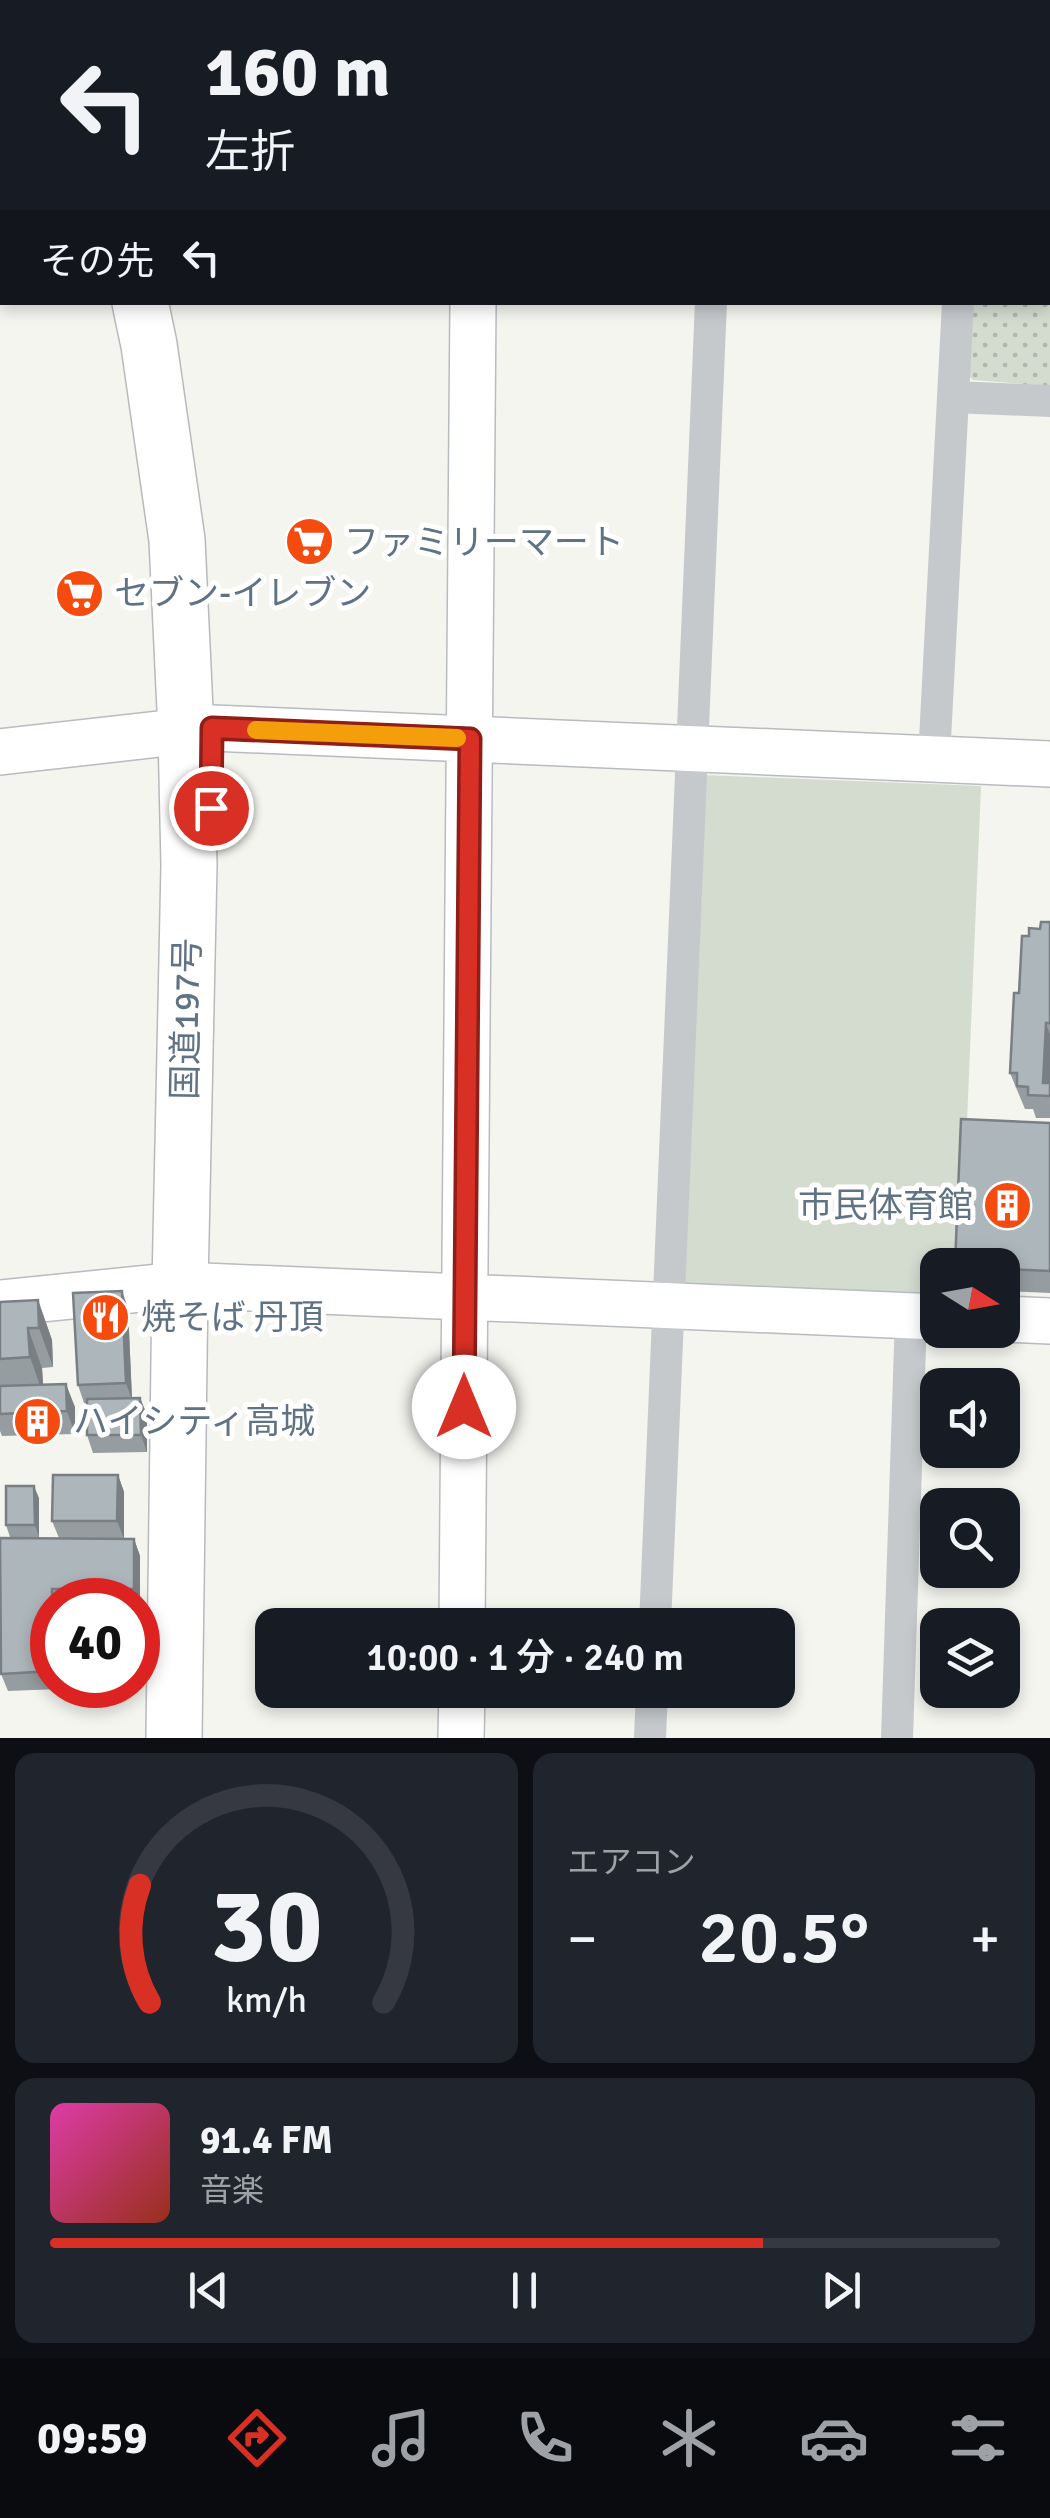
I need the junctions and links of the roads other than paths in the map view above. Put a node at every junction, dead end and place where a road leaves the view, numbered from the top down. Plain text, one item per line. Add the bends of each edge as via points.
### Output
1 (140, 305) edge
2 (167, 305) edge
3 (474, 305) edge
4 (711, 305) edge
5 (958, 305) edge
6 (953, 397) junction
7 (1050, 401) edge
8 (199, 730) junction
9 (470, 739) junction
10 (692, 748) junction
11 (0, 752) edge
12 (934, 759) junction
13 (1050, 764) edge
14 (193, 1286) junction
15 (465, 1298) junction
16 (0, 1303) edge
17 (668, 1306) junction
18 (920, 1316) edge
19 (1020, 1320) edge
20 (1050, 1321) edge
21 (922, 1348) edge
22 (462, 1608) edge
23 (656, 1608) edge
24 (462, 1708) edge
25 (651, 1708) edge
26 (174, 1738) edge
27 (200, 1738) edge
28 (461, 1738) edge
29 (650, 1738) edge
30 (897, 1738) edge

1 - 8 highway, 国道197号
2 - 8 highway, 国道197号 via 200,527
3 - 9 street
4 - 10 street
5 - 6 street
6 - 7 street
6 - 12 street
8 - 9 street
8 - 11 street
8 - 14 highway, 国道197号
9 - 10 street
9 - 15 street
10 - 12 street
10 - 17 street
12 - 13 street
14 - 15 street
14 - 16 street
14 - 26 highway, 国道197号
14 - 27 highway, 国道197号
15 - 17 street
15 - 22 street
17 - 18 street
17 - 23 street
19 - 20 street
21 - 30 street
24 - 28 street
25 - 29 street

